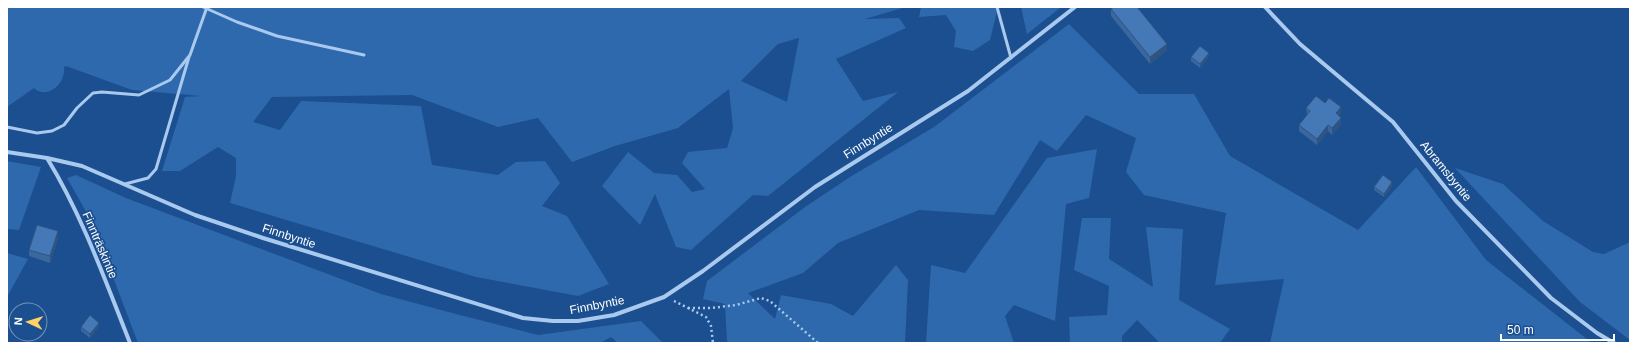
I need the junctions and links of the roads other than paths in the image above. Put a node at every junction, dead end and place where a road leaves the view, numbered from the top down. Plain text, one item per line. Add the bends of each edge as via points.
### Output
1 (203, 7) edge
2 (997, 7) edge
3 (1075, 7) edge
4 (1265, 7) edge
5 (207, 8) edge
6 (190, 55) junction
7 (364, 55) dead end
8 (1011, 58) junction
9 (7, 127) edge
10 (7, 152) edge
11 (47, 158) junction
12 (125, 184) junction
13 (130, 343) edge
14 (1614, 343) edge

1 - 5 lane
2 - 8 lane
3 - 8 street, Finnbyntie
4 - 14 street, Abramsbyntie via 1300,44 1393,122 1456,201 1551,298
5 - 6 lane
5 - 7 lane via 277,36
6 - 9 lane via 170,80 139,95 93,93 64,125 52,131 37,133
6 - 12 lane via 156,169 148,178
8 - 12 street, Finnbyntie via 968,91 815,187 710,267 664,297 614,315 578,321 523,318 195,215
10 - 11 street, Finnbyntie
11 - 12 street, Finnbyntie via 82,166
11 - 13 street, Finnträskintie via 61,181 93,250

